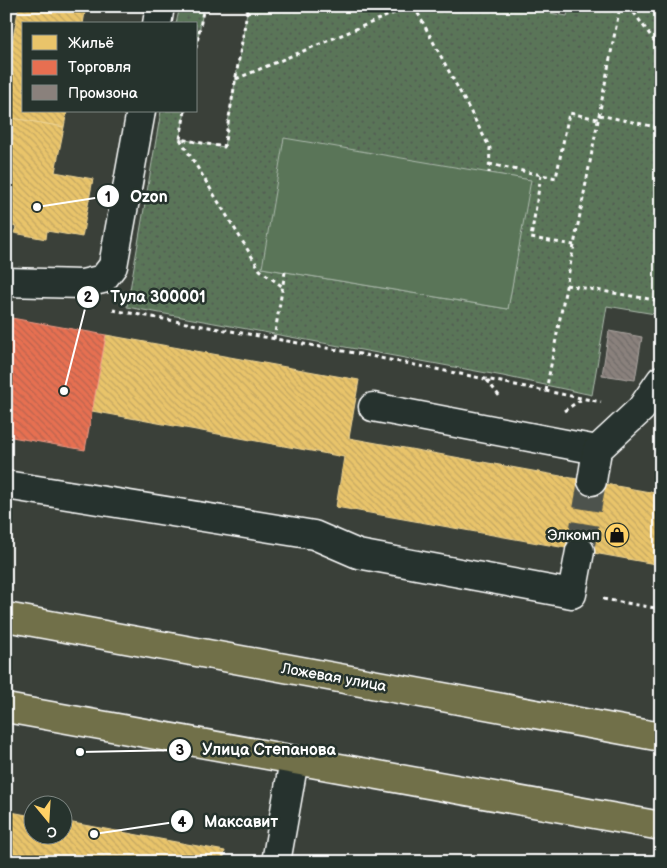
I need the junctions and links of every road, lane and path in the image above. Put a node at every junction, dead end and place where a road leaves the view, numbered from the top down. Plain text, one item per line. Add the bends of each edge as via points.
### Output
1 (160, 6) edge
2 (204, 6) edge
3 (248, 6) edge
4 (413, 6) edge
5 (620, 6) edge
6 (628, 6) edge
7 (157, 22) edge
8 (198, 38) edge
9 (661, 50) edge
10 (236, 79) junction
11 (141, 112) edge
12 (185, 112) edge
13 (598, 117) junction
14 (661, 128) edge
15 (180, 139) junction
16 (489, 164) junction
17 (488, 173) dead end
18 (540, 175) junction
19 (574, 245) junction
20 (285, 272) dead end
21 (6, 282) edge
22 (82, 284) junction
23 (566, 285) junction
24 (283, 287) junction
25 (661, 302) edge
26 (274, 339) junction
27 (661, 380) edge
28 (546, 391) junction
29 (373, 407) dead end
30 (641, 409) junction
31 (597, 450) junction
32 (592, 481) tunnel mouth
33 (6, 485) edge
34 (580, 551) tunnel mouth
35 (572, 594) junction
36 (661, 609) edge
37 (6, 617) edge
38 (6, 708) edge
39 (661, 737) edge
40 (294, 760) junction
41 (661, 826) edge
42 (276, 862) edge

1 - 7 lane
2 - 8 path
3 - 10 path
4 - 10 path
4 - 16 path via 490,148
5 - 13 path
6 - 9 path
10 - 15 path via 224,147
11 - 22 lane via 113,266 103,279
12 - 15 path
13 - 14 path
13 - 18 path via 569,113 556,178
13 - 19 path
15 - 24 path via 260,270
16 - 17 path
16 - 18 path
18 - 19 path via 531,238
19 - 23 path
20 - 24 path
21 - 22 lane
22 - 26 path via 106,309
23 - 25 path
23 - 28 path
24 - 26 path
26 - 28 path
27 - 30 lane
28 - 30 path
29 - 31 lane
30 - 31 lane
31 - 32 lane
33 - 35 lane via 314,535 358,554
34 - 35 lane
35 - 36 path
37 - 39 main road, Ложевая улица
38 - 40 main road
40 - 41 main road
40 - 42 lane

